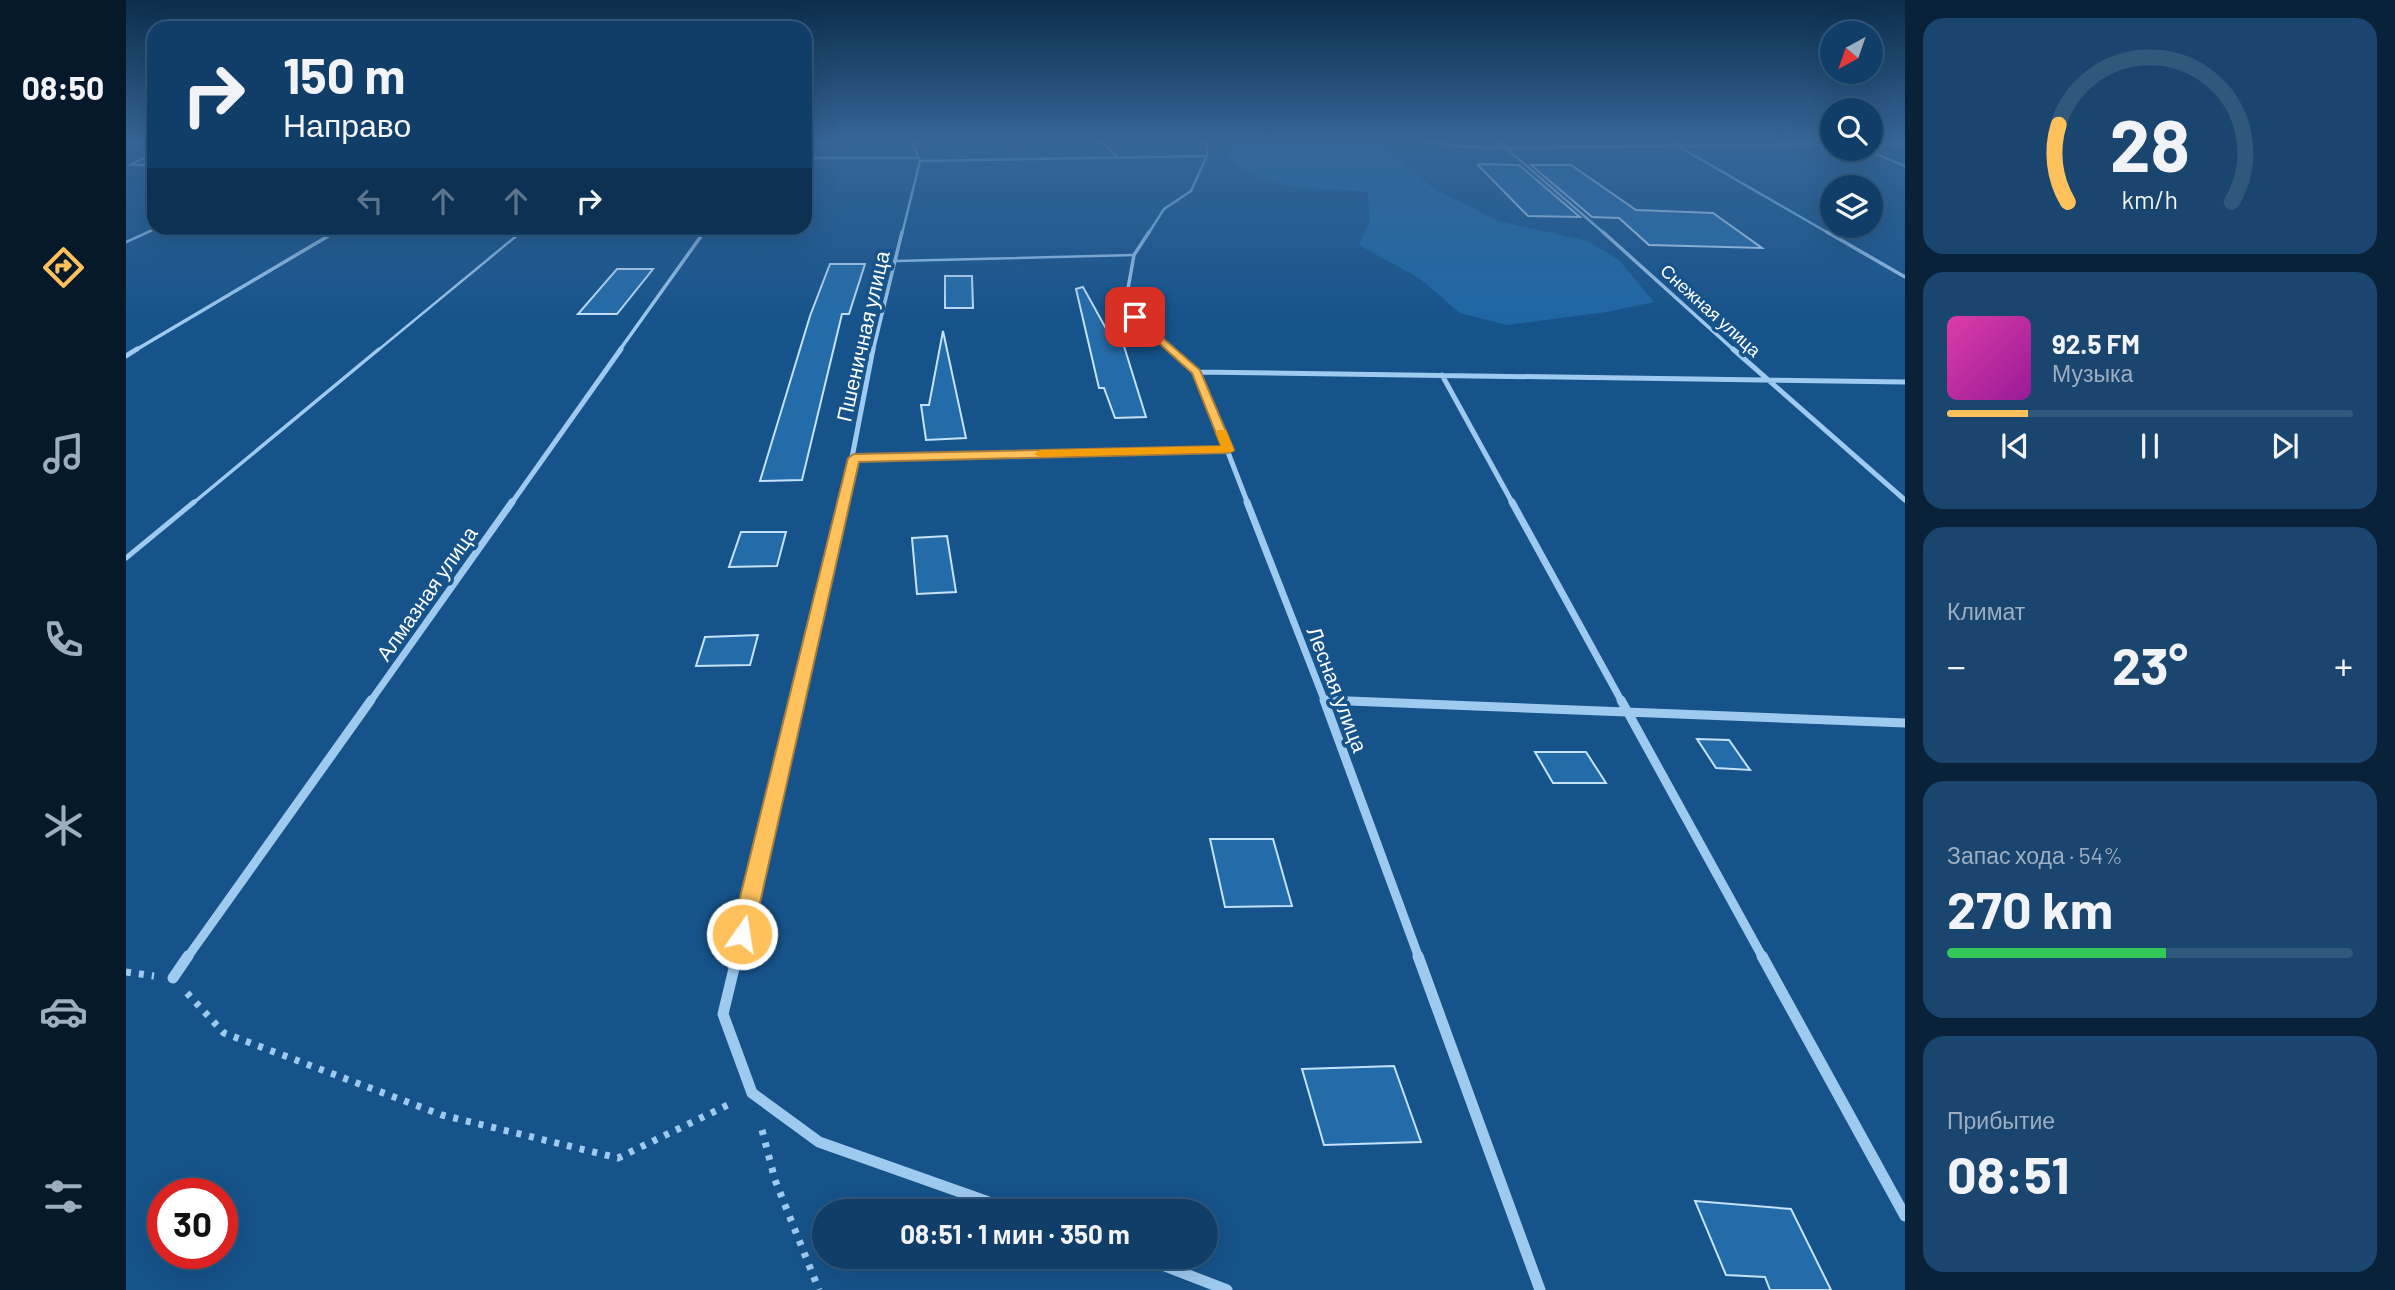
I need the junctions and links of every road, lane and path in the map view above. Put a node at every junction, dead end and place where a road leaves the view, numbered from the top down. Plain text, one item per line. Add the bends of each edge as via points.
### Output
1 (909, 202) edge
2 (1174, 202) edge
3 (1568, 202) edge
4 (1775, 202) edge
5 (147, 233) edge
6 (329, 235) edge
7 (518, 235) edge
8 (702, 235) edge
9 (126, 242) edge
10 (1134, 255) junction
11 (896, 261) junction
12 (1905, 277) edge
13 (126, 356) edge
14 (1197, 372) junction
15 (1442, 375) junction
16 (1769, 380) junction
17 (1905, 382) edge
18 (1228, 450) junction
19 (854, 458) junction
20 (1905, 500) edge
21 (126, 558) edge
22 (1324, 700) junction
23 (1627, 712) junction
24 (1905, 723) edge
25 (126, 972) edge
26 (173, 978) junction
27 (752, 1093) junction
28 (980, 1199) edge
29 (1905, 1216) edge
30 (1173, 1269) edge
31 (819, 1290) edge
32 (1227, 1290) edge
33 (1540, 1290) edge

1 - 11 street, Пшеничная улица
2 - 10 street, Лесная улица via 1164,209
3 - 16 street, Снежная улица
4 - 12 street
5 - 9 lane
6 - 13 street
7 - 21 lane
8 - 26 street, Алмазная улица
10 - 11 lane
10 - 14 street, Лесная улица via 1127,294 1135,317
11 - 19 street, Пшеничная улица via 874,346
14 - 15 street
14 - 18 street, Лесная улица
15 - 16 street
15 - 23 street
16 - 17 street
16 - 20 street, Снежная улица
18 - 19 street
18 - 22 street, Лесная улица
19 - 27 street, Пшеничная улица via 723,1014
22 - 23 street
22 - 33 street, Лесная улица
23 - 24 street
23 - 29 street
25 - 26 path
26 - 27 path via 225,1033 442,1115 618,1158
27 - 28 street via 819,1142
27 - 31 path via 775,1180
30 - 32 street

